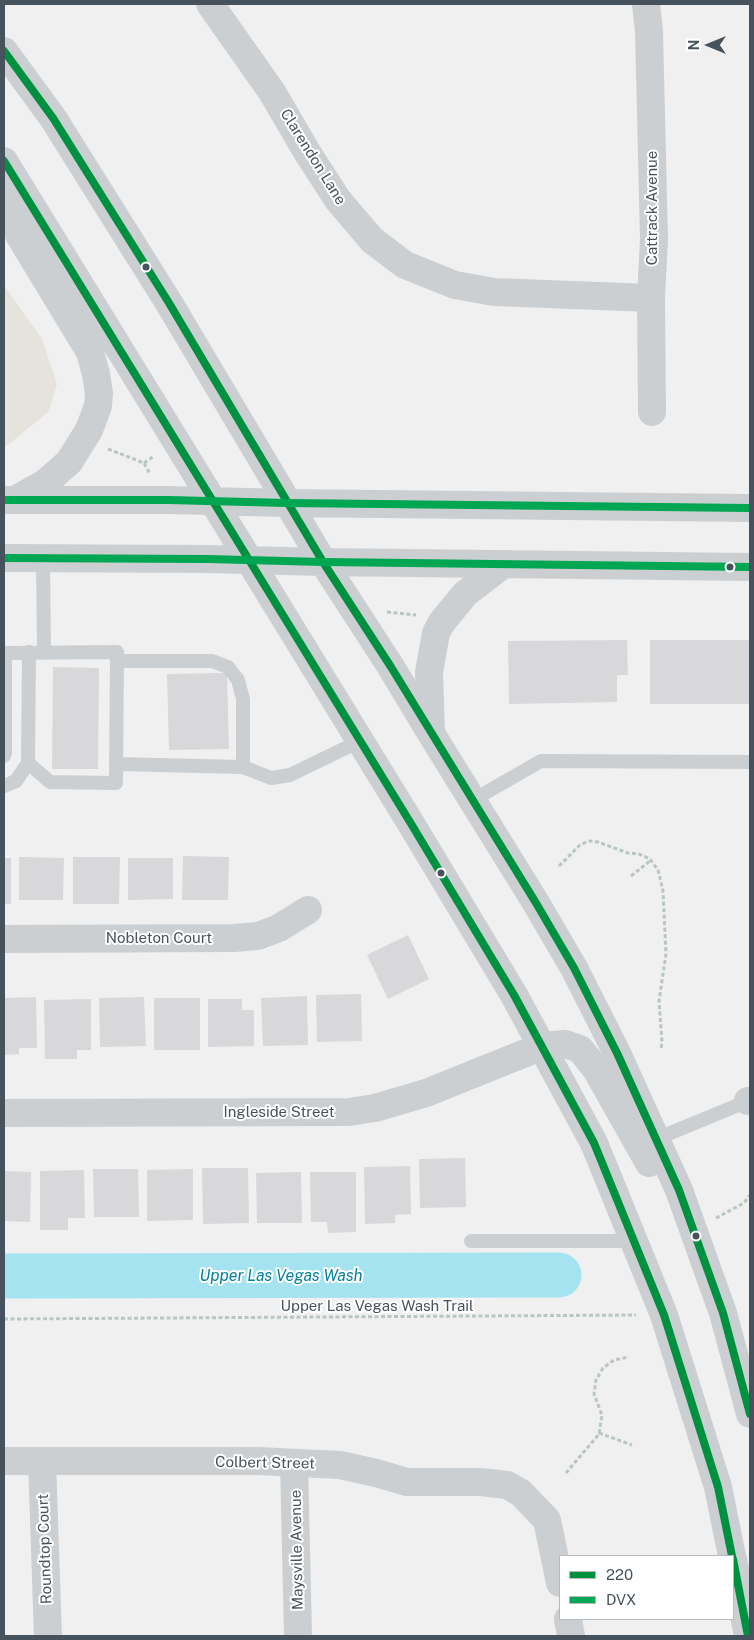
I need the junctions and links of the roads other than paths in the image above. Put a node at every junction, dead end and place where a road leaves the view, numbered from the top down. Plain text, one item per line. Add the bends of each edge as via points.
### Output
1 (210, 4) edge
2 (646, 4) edge
3 (4, 51) edge
4 (9, 170) edge
5 (651, 298) junction
6 (652, 412) dead end
7 (9, 500) edge
8 (213, 501) junction
9 (287, 503) junction
10 (750, 508) edge
11 (4, 558) edge
12 (43, 559) junction
13 (249, 560) junction
14 (323, 562) junction
15 (504, 564) junction
16 (750, 567) edge
17 (29, 652) junction
18 (44, 652) junction
19 (5, 653) edge
20 (117, 660) junction
21 (432, 735) junction
22 (360, 741) junction
23 (4, 756) edge
24 (750, 762) edge
25 (28, 763) junction
26 (116, 764) junction
27 (243, 766) junction
28 (4, 786) edge
29 (473, 800) junction
30 (308, 910) dead end
31 (4, 939) edge
32 (543, 1046) junction
33 (749, 1101) edge
34 (4, 1114) edge
35 (656, 1139) junction
36 (470, 1241) dead end
37 (634, 1241) junction
38 (722, 1313) junction
39 (750, 1414) edge
40 (4, 1461) edge
41 (42, 1461) junction
42 (294, 1463) junction
43 (731, 1555) edge
44 (734, 1568) edge
45 (559, 1578) edge
46 (568, 1620) edge
47 (48, 1636) edge
48 (298, 1636) edge
49 (571, 1636) edge
50 (748, 1636) edge

1 - 5 street, Clarendon Lane via 272,92 338,200 372,240 405,265 455,285 494,292
2 - 5 street, Cattrack Avenue via 654,239
3 - 9 main road via 53,118 170,303
4 - 7 main road via 19,235 90,352 99,393 89,430 69,462 45,483
4 - 8 main road
5 - 6 street, Cattrack Avenue
7 - 8 main road
8 - 9 main road
8 - 13 main road
9 - 10 main road
9 - 14 main road
11 - 12 main road
12 - 13 main road
12 - 18 lane
13 - 14 main road
13 - 22 main road
14 - 15 main road
14 - 21 main road
15 - 16 main road
15 - 21 main road via 465,594 436,633 430,672
17 - 18 lane
17 - 19 lane
17 - 25 lane
18 - 20 lane via 117,652
19 - 23 lane
20 - 26 lane
20 - 27 lane via 212,661 228,667 238,680 243,699
21 - 29 main road
22 - 27 lane via 290,775 271,778
22 - 32 main road
24 - 29 lane via 540,761
25 - 26 lane via 50,782 116,783
25 - 28 lane via 16,781
26 - 27 lane
29 - 35 main road via 574,968
30 - 31 street, Nobleton Court via 279,928 258,936
32 - 34 street, Ingleside Street via 426,1093 348,1112
32 - 37 main road via 594,1144
32 - 38 main road via 565,1044 580,1049 596,1069 646,1157
33 - 35 lane
35 - 38 main road via 679,1190
36 - 37 lane
37 - 43 main road via 664,1315 718,1487
38 - 39 main road
40 - 41 street, Colbert Street
41 - 42 street, Colbert Street
41 - 47 street, Roundtop Court
42 - 45 street, Colbert Street via 340,1465 407,1482 507,1485 521,1492 547,1520
42 - 48 street, Maysville Avenue
44 - 50 main road
46 - 49 street

